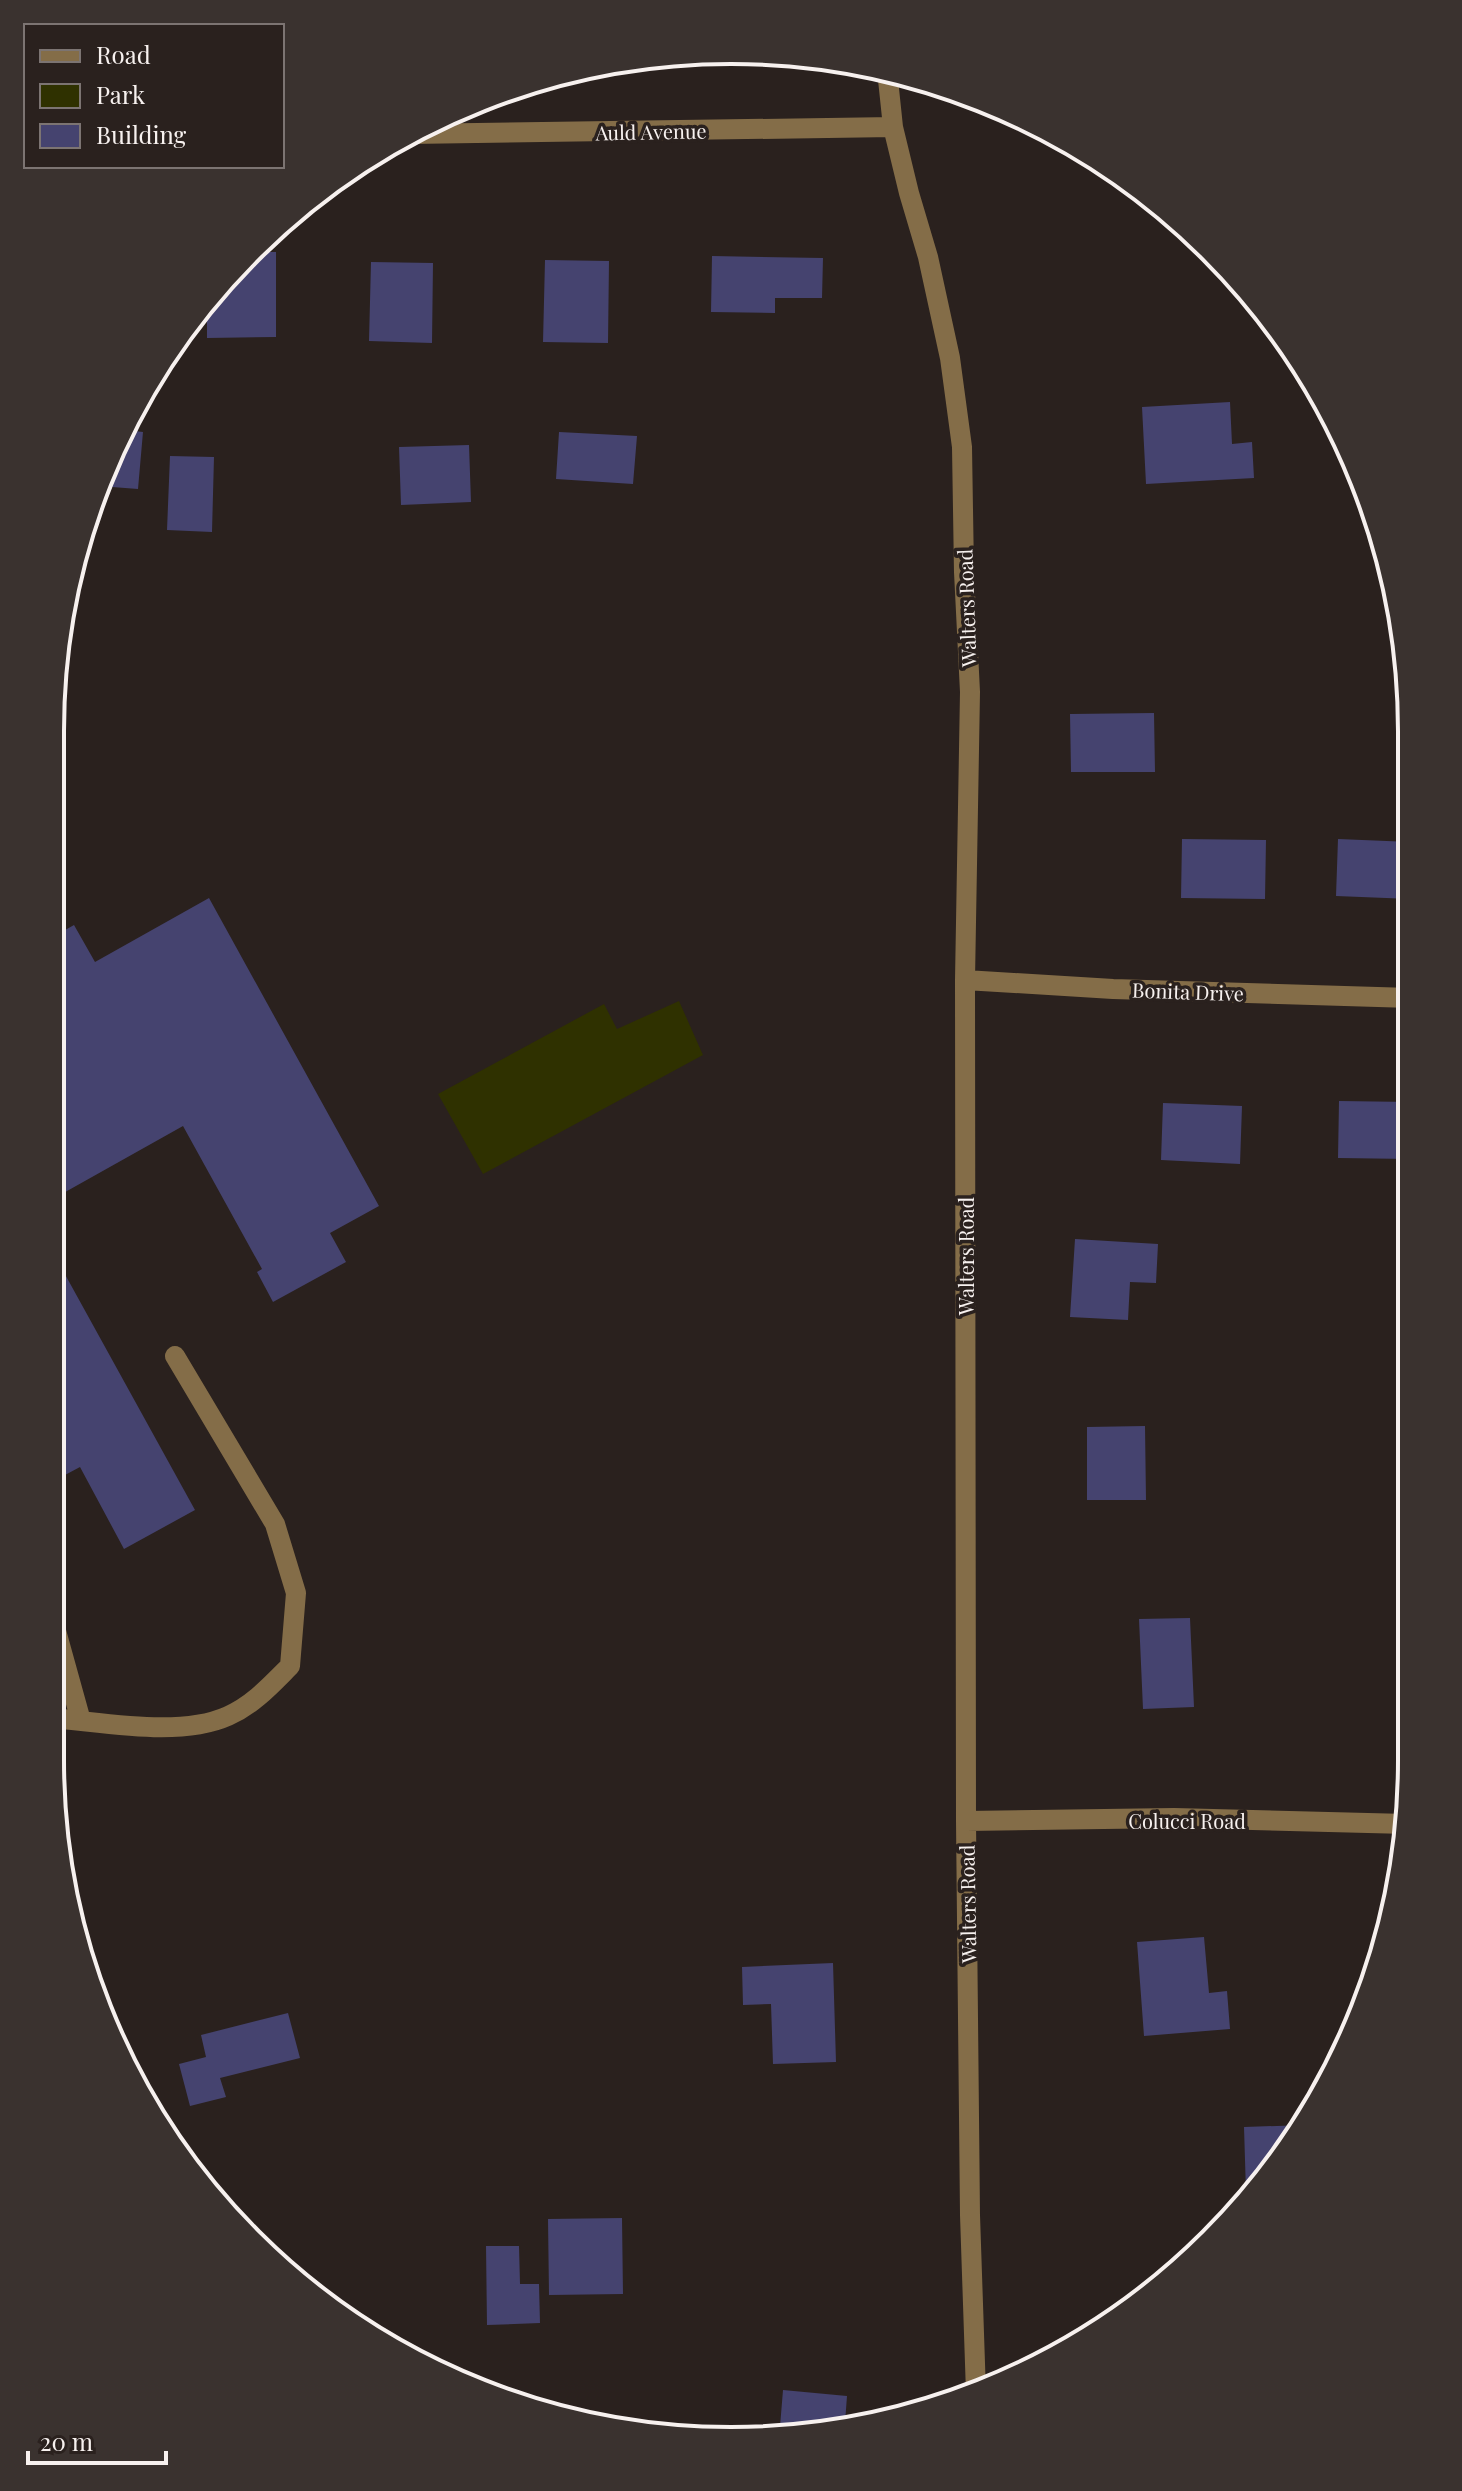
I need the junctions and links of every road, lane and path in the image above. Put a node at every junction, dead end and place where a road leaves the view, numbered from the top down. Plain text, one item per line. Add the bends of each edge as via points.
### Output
1 (888, 83) edge
2 (893, 127) junction
3 (435, 134) edge
4 (965, 980) junction
5 (1398, 998) edge
6 (175, 1356) dead end
7 (64, 1660) edge
8 (64, 1719) edge
9 (81, 1721) junction
10 (966, 1821) junction
11 (1395, 1824) edge
12 (976, 2380) edge

1 - 2 street, Walters Road
2 - 3 street, Auld Avenue
2 - 4 street, Walters Road via 950,358 962,447 970,692
4 - 5 street, Bonita Drive
4 - 10 street, Walters Road
6 - 9 street via 275,1524 296,1593 290,1666 261,1696 208,1723 164,1728
7 - 9 street
8 - 9 street
10 - 11 street, Colucci Road via 1174,1818
10 - 12 street, Walters Road

